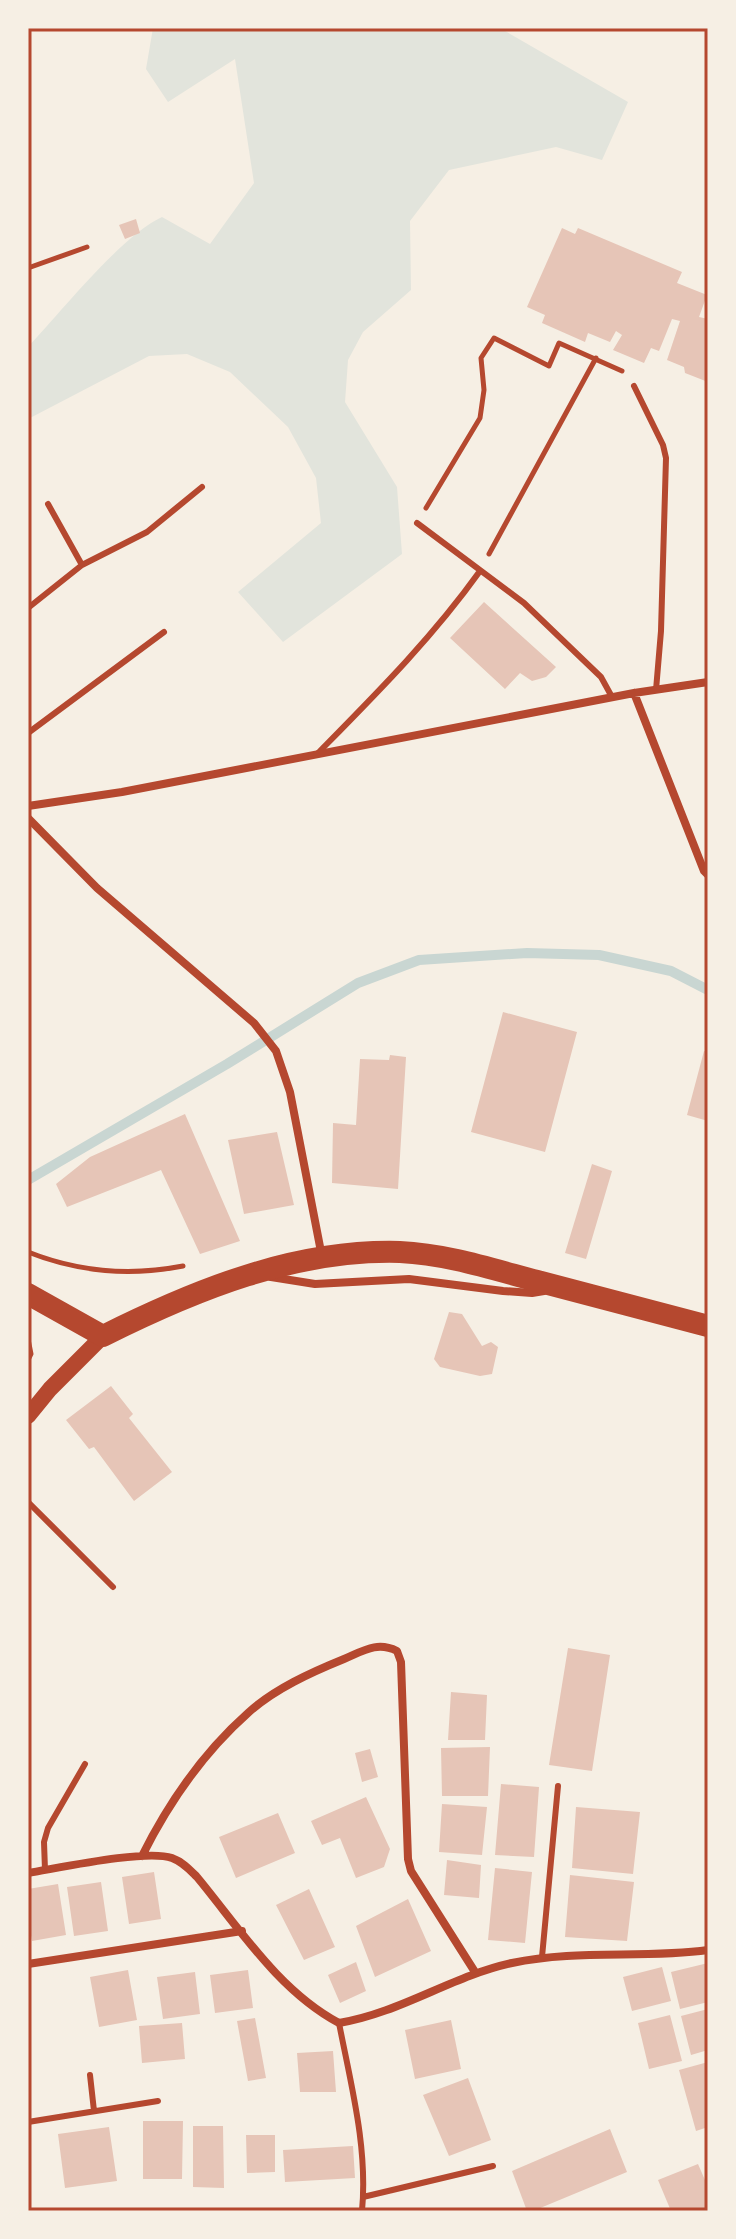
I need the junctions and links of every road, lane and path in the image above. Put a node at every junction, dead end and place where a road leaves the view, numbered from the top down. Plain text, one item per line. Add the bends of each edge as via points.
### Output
1 (87, 247) dead end
2 (28, 268) edge
3 (634, 386) dead end
4 (202, 487) dead end
5 (48, 504) dead end
6 (417, 523) joint
7 (82, 565) junction
8 (480, 571) junction
9 (28, 608) edge
10 (164, 632) dead end
11 (708, 682) edge
12 (656, 690) junction
13 (634, 693) junction
14 (612, 697) junction
15 (28, 733) edge
16 (316, 754) junction
17 (28, 806) edge
18 (28, 818) edge
19 (708, 875) edge
20 (28, 1252) edge
21 (322, 1258) junction
22 (83, 1269) dead end
23 (258, 1270) junction
24 (560, 1287) junction
25 (28, 1294) edge
26 (708, 1326) edge
27 (103, 1336) junction
28 (28, 1339) edge
29 (28, 1360) edge
30 (28, 1416) edge
31 (28, 1502) edge
32 (113, 1587) dead end
33 (85, 1764) dead end
34 (558, 1786) dead end
35 (142, 1856) junction
36 (45, 1870) junction
37 (28, 1873) edge
38 (242, 1931) junction
39 (708, 1950) edge
40 (542, 1957) junction
41 (28, 1964) edge
42 (475, 1972) junction
43 (339, 2023) junction
44 (90, 2075) dead end
45 (158, 2101) dead end
46 (94, 2111) junction
47 (28, 2122) edge
48 (493, 2166) dead end
49 (363, 2197) junction
50 (362, 2211) edge

1 - 2 path
3 - 12 lane via 666,458
4 - 7 lane via 147,532
5 - 7 lane
6 - 8 lane
6 - 8 path via 480,418 481,358 494,338 549,366 559,343 596,358
7 - 9 lane
8 - 14 lane via 567,643 601,677
8 - 16 lane via 411,658
10 - 15 lane
11 - 12 street
12 - 13 street
13 - 14 street
13 - 19 street
14 - 16 street
16 - 17 street
18 - 21 street via 97,888 254,1023 276,1051 290,1092
20 - 22 path
21 - 23 highway
21 - 24 highway via 400,1252 433,1256
23 - 24 street via 315,1284 409,1279 532,1293
23 - 27 highway via 160,1307
24 - 26 highway
25 - 27 highway
27 - 30 main road
28 - 29 path
31 - 32 lane
33 - 36 lane via 48,1828
34 - 40 lane
35 - 36 street
35 - 38 street via 173,1858 185,1865
35 - 42 street via 191,1777 248,1713 330,1664 385,1645 397,1651 401,1662 411,1871
36 - 37 street
38 - 41 street
38 - 43 street via 288,1988
39 - 40 street
40 - 42 street
42 - 43 street via 385,2011
43 - 49 lane via 363,2159
44 - 46 lane
45 - 46 lane
46 - 47 lane
48 - 49 lane
49 - 50 lane

